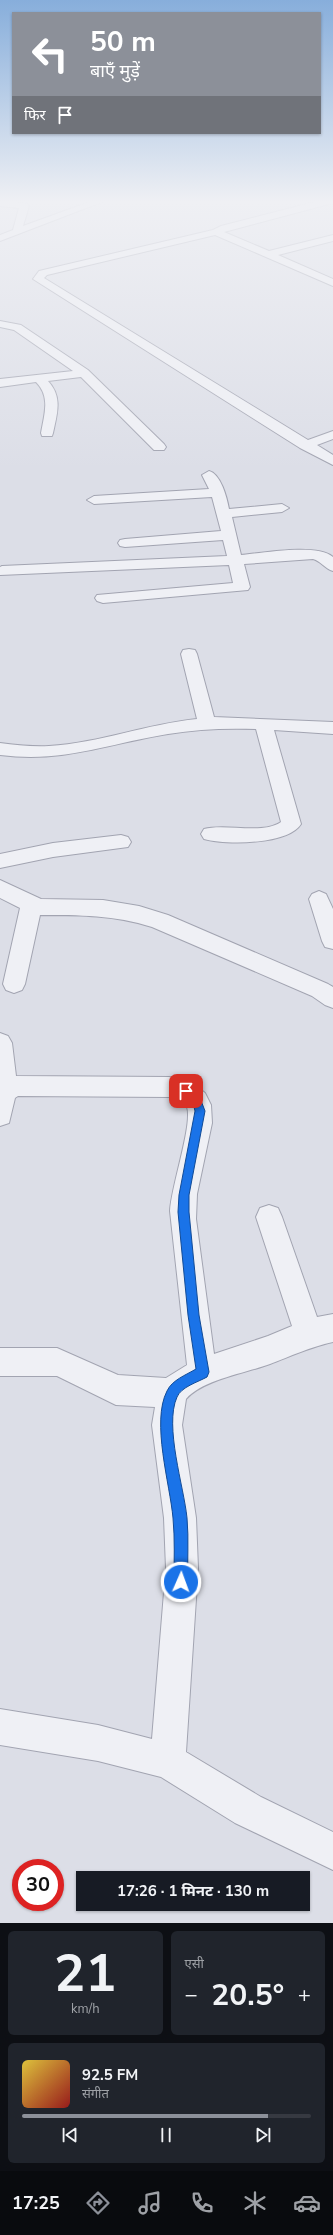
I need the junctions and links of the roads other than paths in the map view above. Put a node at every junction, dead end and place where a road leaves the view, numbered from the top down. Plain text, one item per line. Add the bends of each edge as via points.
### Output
1 (55, 290) edge
2 (0, 324) edge
3 (84, 373) junction
4 (40, 379) junction
5 (0, 383) edge
6 (47, 432) dead end
7 (333, 435) edge
8 (305, 445) junction
9 (159, 447) dead end
10 (333, 461) edge
11 (209, 475) dead end
12 (217, 493) junction
13 (94, 500) dead end
14 (282, 508) dead end
15 (223, 514) junction
16 (229, 535) junction
17 (125, 543) dead end
18 (236, 560) junction
19 (333, 566) edge
20 (2, 571) dead end
21 (103, 598) dead end
22 (189, 654) dead end
23 (207, 723) junction
24 (264, 725) junction
25 (333, 728) edge
26 (0, 749) edge
27 (211, 834) dead end
28 (121, 842) dead end
29 (0, 861) edge
30 (0, 888) edge
31 (319, 899) dead end
32 (32, 904) junction
33 (333, 941) edge
34 (14, 984) dead end
35 (333, 998) edge
36 (0, 1043) edge
37 (6, 1090) junction
38 (0, 1116) edge
39 (269, 1217) dead end
40 (321, 1331) edge
41 (0, 1362) edge
42 (203, 1372) junction
43 (172, 1393) junction
44 (0, 1727) edge
45 (168, 1761) junction
46 (333, 1851) edge

1 - 8 street
2 - 3 street via 17,327
3 - 4 street
3 - 9 street
4 - 5 street
4 - 6 street via 49,386 53,395
7 - 8 street
8 - 10 street
11 - 12 street
12 - 13 street
12 - 15 street
14 - 15 street
15 - 16 street
16 - 17 street
16 - 18 street
18 - 19 street via 314,554 324,557
18 - 20 street
18 - 21 street via 242,586 239,588
22 - 23 street
23 - 24 street
23 - 26 street via 160,729 55,753 22,753
24 - 25 street
24 - 27 street via 291,824 282,831 270,833
28 - 29 street
30 - 32 street
31 - 33 street
32 - 34 street
32 - 35 street via 54,908 103,908 132,912 160,921 320,990
36 - 37 street
37 - 38 street via 2,1097
37 - 42 street via 18,1086 169,1087 186,1091 197,1101 200,1111 184,1195 184,1212 193,1308
39 - 40 street via 288,1277
40 - 42 street
41 - 43 street via 57,1362 116,1390
42 - 43 street via 178,1386
43 - 45 street via 167,1426 180,1518 182,1568
44 - 45 street via 90,1742
45 - 46 street via 248,1810

